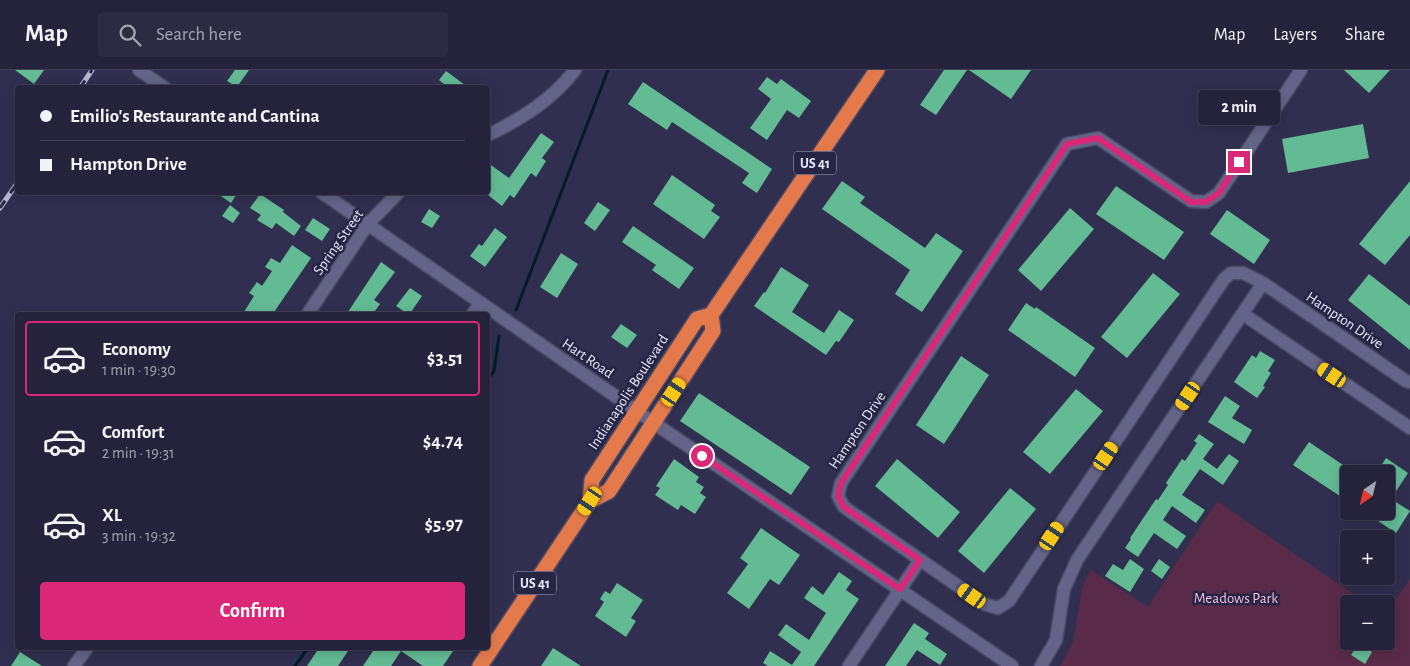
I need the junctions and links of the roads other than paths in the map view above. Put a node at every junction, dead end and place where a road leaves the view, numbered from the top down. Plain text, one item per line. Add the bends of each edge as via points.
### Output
1 (140, 70) edge
2 (575, 70) edge
3 (877, 70) edge
4 (1301, 70) edge
5 (161, 85) edge
6 (490, 134) edge
7 (324, 195) edge
8 (396, 195) edge
9 (368, 224) junction
10 (1263, 283) junction
11 (480, 304) junction
12 (309, 312) edge
13 (474, 312) edge
14 (1243, 314) junction
15 (711, 315) junction
16 (1410, 382) edge
17 (637, 411) junction
18 (654, 423) junction
19 (1410, 428) edge
20 (590, 501) junction
21 (920, 560) junction
22 (900, 589) junction
23 (86, 650) edge
24 (74, 666) edge
25 (480, 666) edge
26 (849, 666) edge
27 (1012, 666) edge
28 (1041, 666) edge

1 - 5 street
2 - 6 street via 539,106
3 - 15 highway, Indianapolis Boulevard / US 41
4 - 21 street, Hampton Drive via 1219,193 1206,202 1191,202 1098,138 1067,144 841,483 838,496 844,507
7 - 9 street, Hart Road
8 - 9 street, Spring Street
9 - 11 street, Hart Road
9 - 12 street, Spring Street
10 - 14 street
10 - 16 street, Hampton Drive
10 - 21 street, Hampton Drive via 1243,273 1232,273 1224,279 1009,601 998,608 984,604
11 - 13 street
11 - 17 street, Hart Road
14 - 19 street
14 - 28 street via 1077,560 1064,589 1056,640
15 - 17 highway, Indianapolis Boulevard / US 41 via 697,319
15 - 18 highway, Indianapolis Boulevard / US 41 via 713,331
17 - 18 street, Hart Road
17 - 20 highway, Indianapolis Boulevard / US 41 via 592,480
18 - 20 highway, Indianapolis Boulevard / US 41 via 608,491
18 - 22 street, Hart Road
20 - 25 highway, Indianapolis Boulevard / US 41
21 - 22 street
22 - 26 street
22 - 27 street, Hart Road
23 - 24 street

